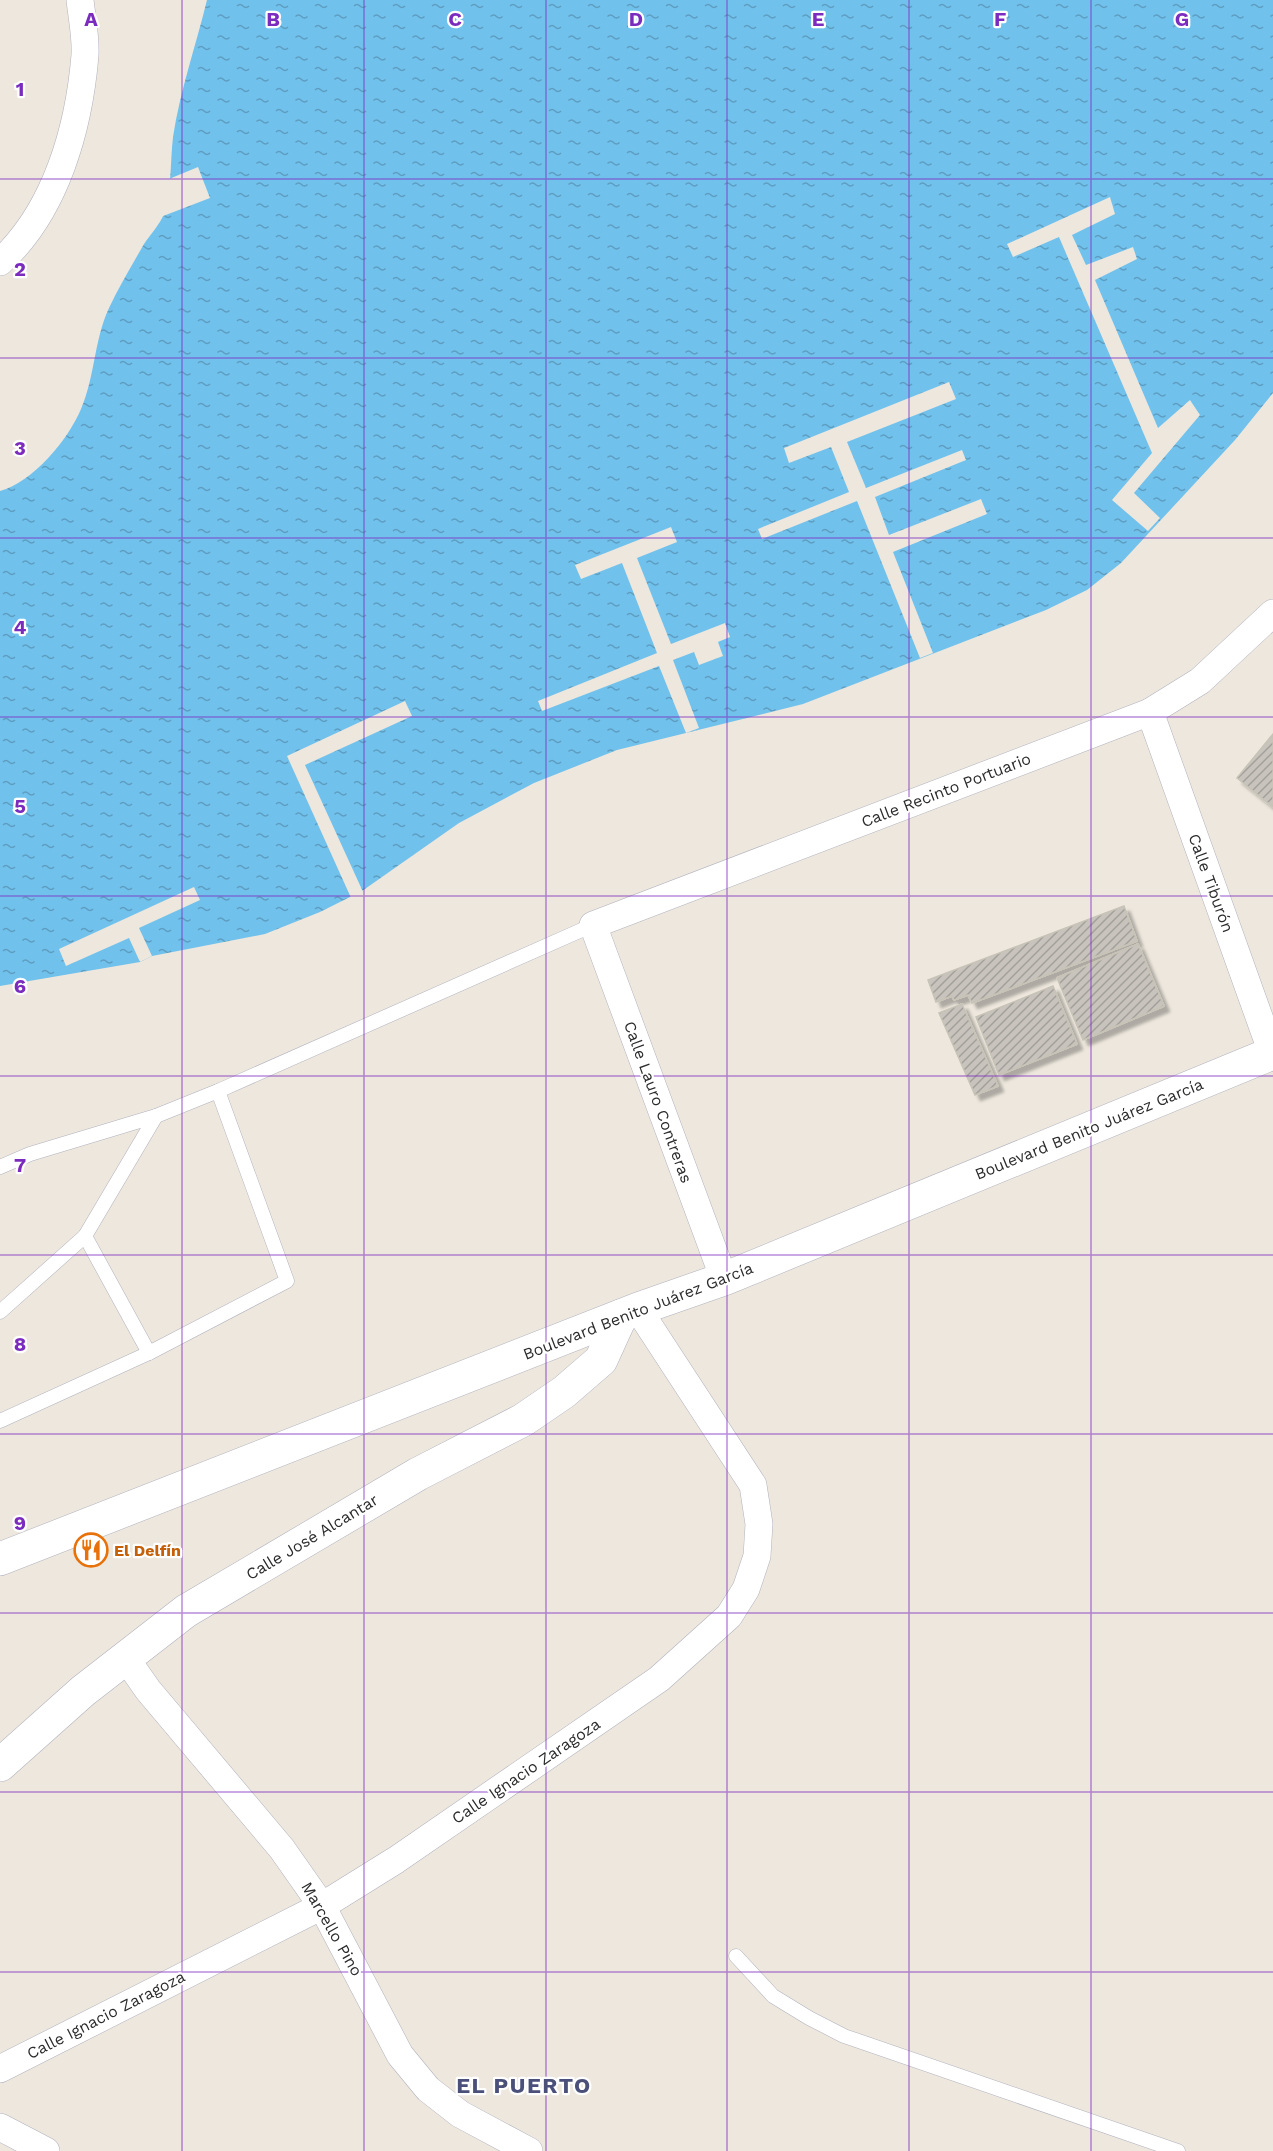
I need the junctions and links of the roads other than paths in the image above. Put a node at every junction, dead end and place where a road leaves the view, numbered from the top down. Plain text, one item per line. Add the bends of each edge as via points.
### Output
1 (80, 0) edge
2 (0, 262) edge
3 (1273, 613) edge
4 (1150, 712) junction
5 (592, 925) junction
6 (1273, 1053) edge
7 (218, 1091) junction
8 (156, 1116) junction
9 (0, 1167) edge
10 (85, 1236) junction
11 (724, 1279) junction
12 (0, 1312) edge
13 (629, 1313) junction
14 (149, 1353) junction
15 (0, 1421) edge
16 (3, 1552) edge
17 (125, 1657) junction
18 (0, 1765) edge
19 (322, 1906) junction
20 (736, 1956) dead end
21 (0, 2069) edge
22 (0, 2127) edge
23 (46, 2151) edge
24 (529, 2151) edge
25 (1178, 2151) edge

1 - 2 street via 85,53 75,118 58,177 33,222
3 - 4 street, Calle Recinto Portuario via 1200,681
4 - 5 street, Calle Recinto Portuario
4 - 6 street, Calle Tiburón
5 - 7 lane
5 - 11 street, Calle Lauro Contreras
6 - 11 street, Boulevard Benito Juárez García
7 - 8 lane
7 - 14 lane via 286,1281
8 - 9 lane via 30,1154
8 - 10 lane
10 - 12 lane
10 - 14 lane
11 - 13 street, Boulevard Benito Juárez García
13 - 16 street, Boulevard Benito Juárez García
13 - 17 street, Calle José Alcantar via 601,1360 523,1420 418,1474 186,1611
13 - 19 street, Calle Ignacio Zaragoza via 753,1485 759,1524 757,1557 746,1589 729,1616 659,1679 396,1860
14 - 15 lane
17 - 18 street, Calle José Alcantar
17 - 19 street, Marcello Pino via 148,1690 282,1849
19 - 21 street, Calle Ignacio Zaragoza
19 - 24 street, Marcello Pino via 400,2055 428,2089 460,2114
20 - 25 lane via 773,1995 844,2036
22 - 23 street

